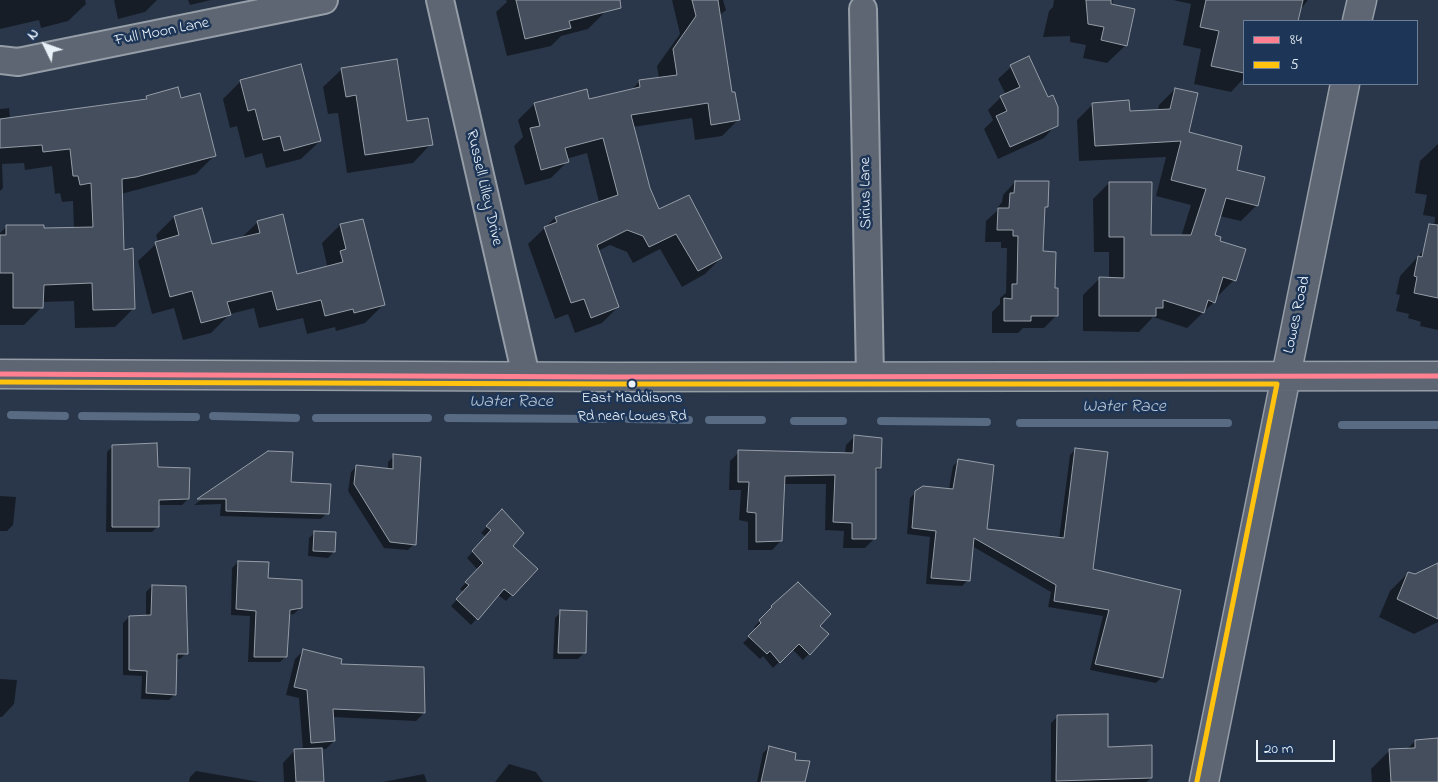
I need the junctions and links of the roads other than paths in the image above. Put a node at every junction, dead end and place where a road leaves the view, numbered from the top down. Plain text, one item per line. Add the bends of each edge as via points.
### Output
1 (324, 0) edge
2 (440, 0) edge
3 (1362, 0) edge
4 (863, 9) dead end
5 (1358, 20) edge
6 (0, 60) edge
7 (1345, 85) edge
8 (0, 374) edge
9 (526, 376) junction
10 (1286, 376) junction
11 (1438, 376) edge
12 (870, 377) junction
13 (1204, 782) edge

1 - 6 street, Full Moon Lane via 18,62
2 - 9 street, Russell Lilley Drive
3 - 5 street
4 - 12 street, Sirius Lane
7 - 10 street, Lowes Road
8 - 9 street
9 - 12 street
10 - 11 street
10 - 12 street
10 - 13 street, Lowes Road

